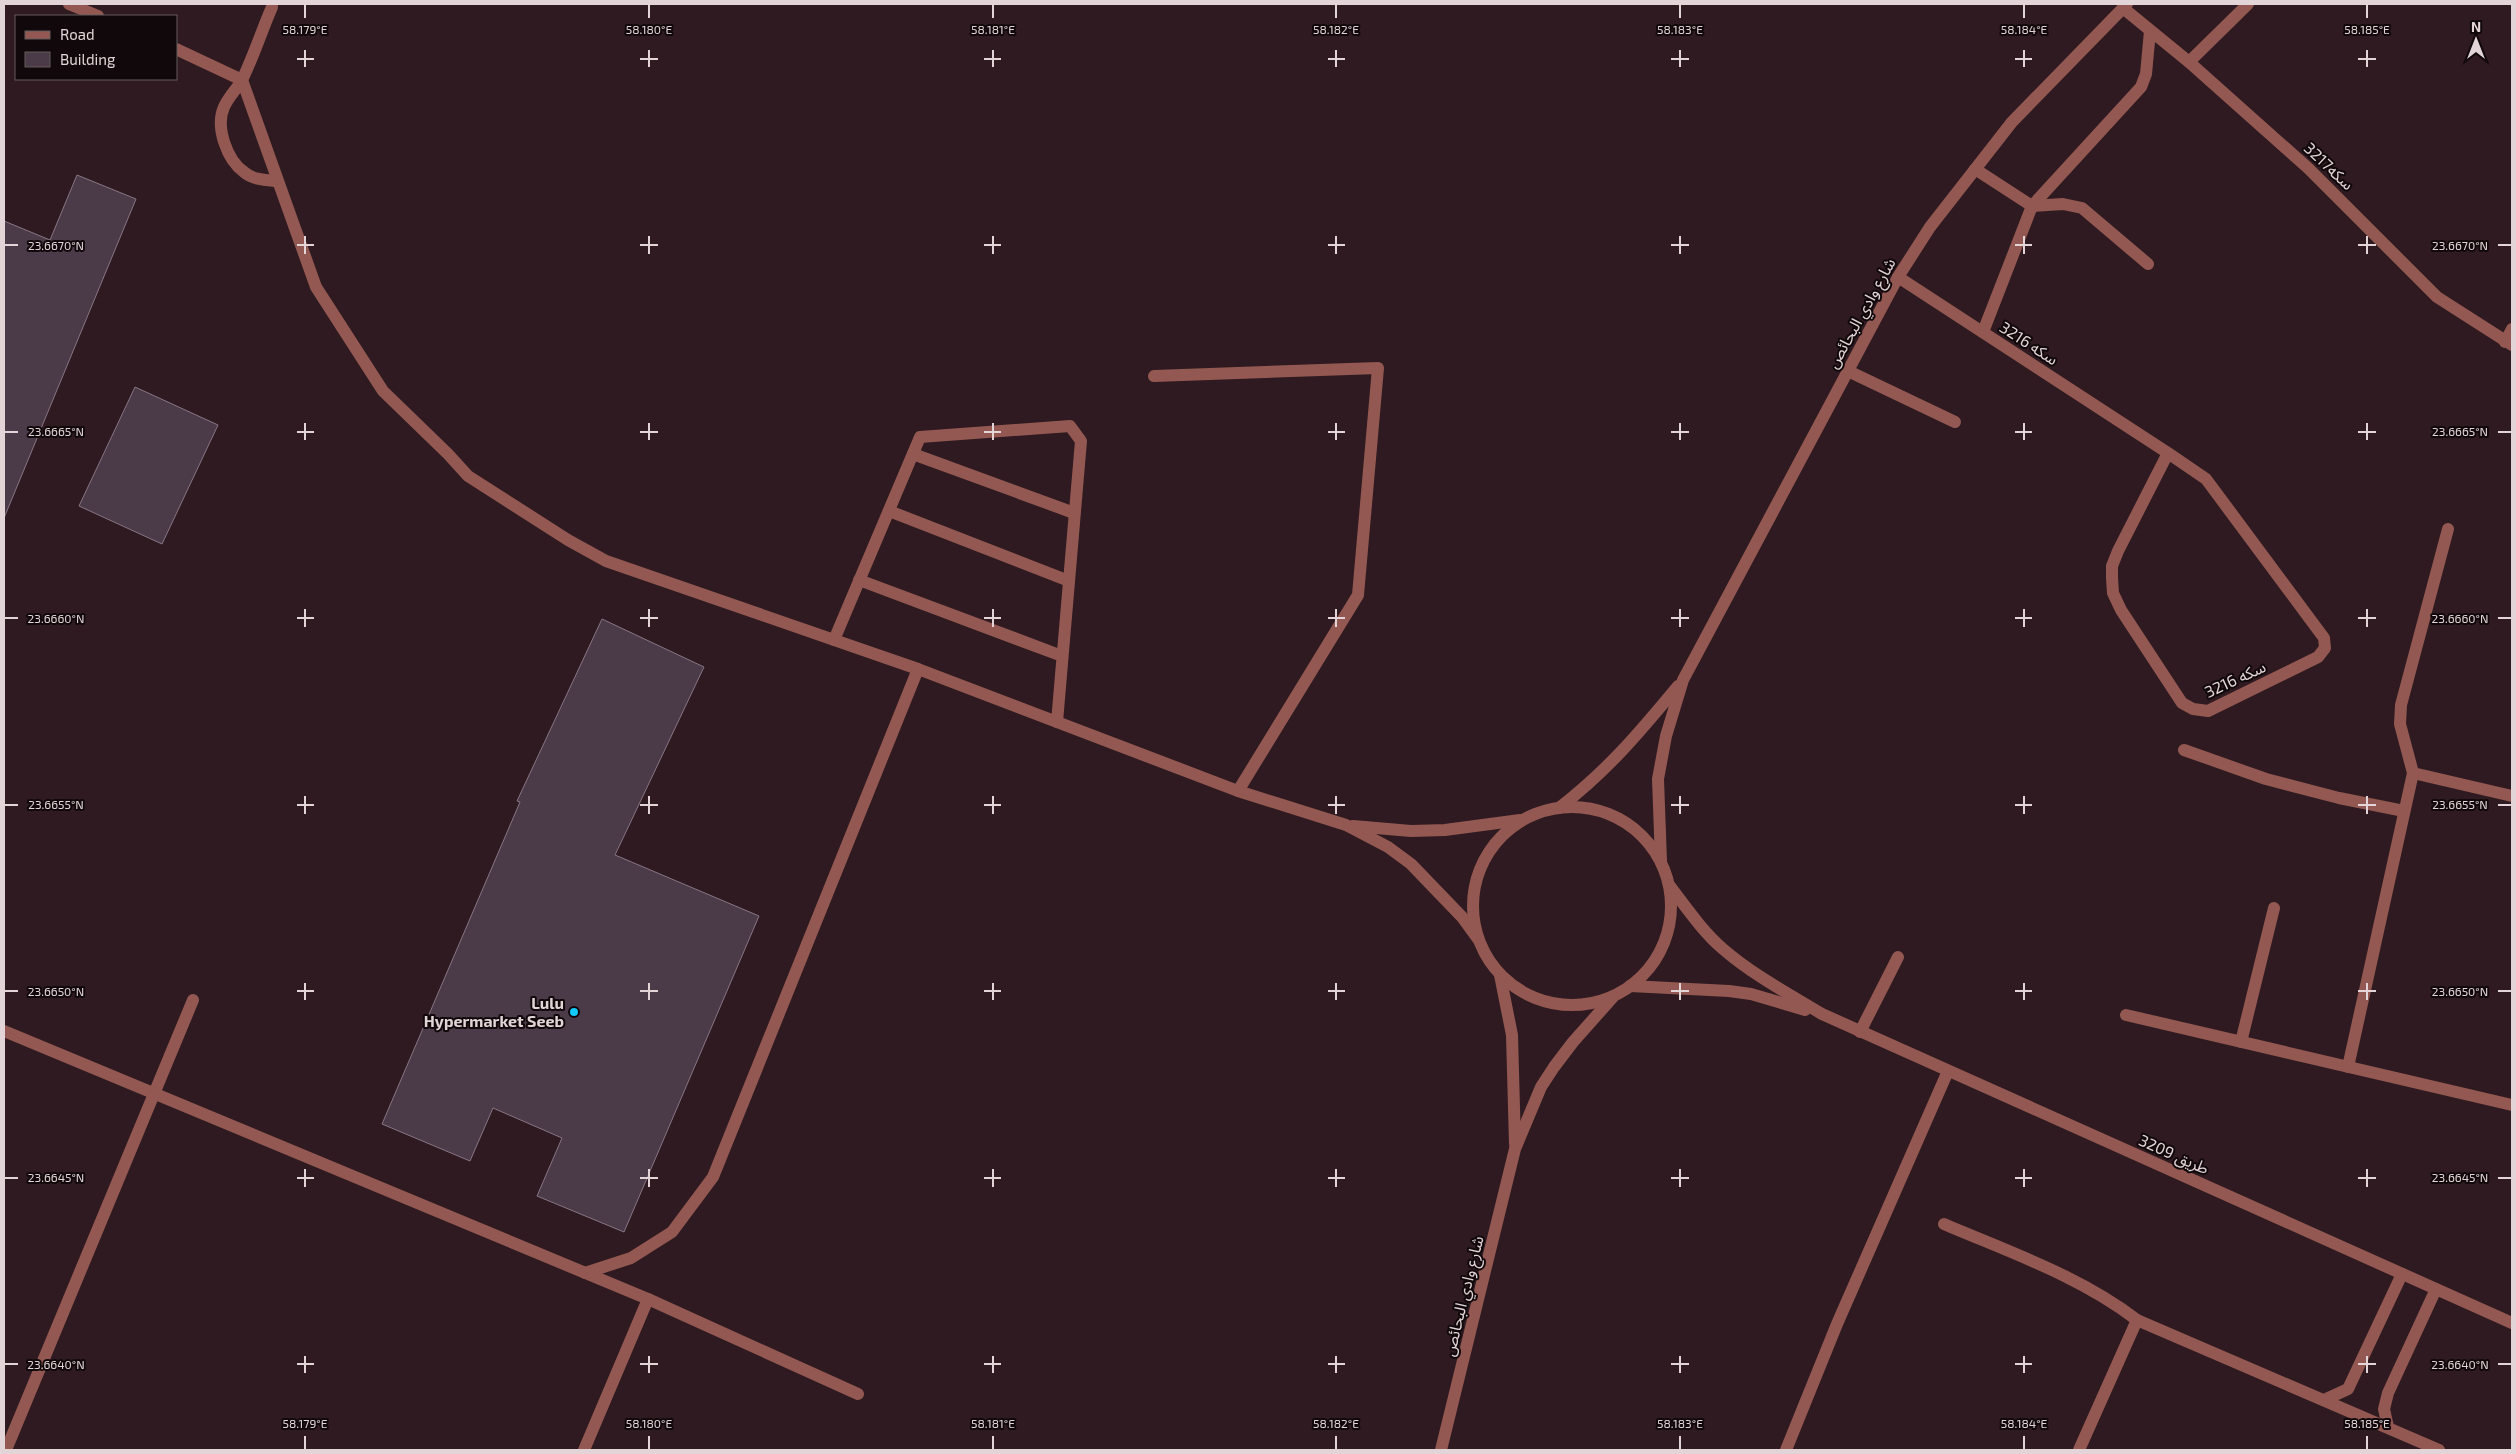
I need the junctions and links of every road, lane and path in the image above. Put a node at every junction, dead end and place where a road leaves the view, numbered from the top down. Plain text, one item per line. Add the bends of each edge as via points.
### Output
1 (69, 4) edge
2 (2248, 4) edge
3 (2125, 6) edge
4 (272, 7) dead end
5 (96, 15) edge
6 (2150, 31) junction
7 (178, 50) edge
8 (2188, 62) junction
9 (242, 80) junction
10 (1975, 169) junction
11 (277, 181) junction
12 (2032, 206) junction
13 (2148, 264) dead end
14 (1898, 277) junction
15 (2512, 329) edge
16 (1983, 332) junction
17 (2508, 344) edge
18 (1848, 371) junction
19 (1154, 376) dead end
20 (1954, 422) dead end
21 (2168, 453) junction
22 (913, 454) junction
23 (889, 511) junction
24 (1074, 513) junction
25 (2448, 529) dead end
26 (859, 580) junction
27 (1069, 581) junction
28 (834, 640) junction
29 (1062, 656) junction
30 (918, 669) junction
31 (1683, 680) junction
32 (1057, 722) junction
33 (2184, 750) dead end
34 (2413, 773) junction
35 (1238, 791) junction
36 (2512, 796) edge
37 (1559, 808) junction
38 (2404, 812) junction
39 (1523, 820) junction
40 (1346, 825) junction
41 (1661, 862) junction
42 (1669, 885) junction
43 (2274, 908) dead end
44 (1478, 939) junction
45 (1898, 957) dead end
46 (1500, 974) junction
47 (1630, 986) junction
48 (1615, 995) junction
49 (193, 1000) dead end
50 (1822, 1014) junction
51 (2126, 1015) dead end
52 (4, 1032) edge
53 (1860, 1032) junction
54 (2242, 1042) junction
55 (2348, 1067) junction
56 (1948, 1071) junction
57 (152, 1095) junction
58 (2512, 1105) edge
59 (1515, 1149) junction
60 (1944, 1224) dead end
61 (585, 1273) junction
62 (2402, 1274) junction
63 (2436, 1289) junction
64 (648, 1300) junction
65 (2137, 1320) junction
66 (2512, 1323) edge
67 (858, 1394) dead end
68 (2324, 1400) junction
69 (2388, 1427) junction
70 (6, 1450) edge
71 (584, 1450) edge
72 (1441, 1450) edge
73 (1786, 1450) edge
74 (2079, 1450) edge
75 (2440, 1450) edge

1 - 5 street
2 - 8 street
3 - 6 street, سكه3217
3 - 10 street, شارع وادي البحائص via 2012,122
4 - 9 street
6 - 8 street, سكه3217
6 - 12 street via 2142,87
7 - 9 street
8 - 17 street, سكه3217 via 2314,174 2437,297
9 - 11 street
9 - 11 street via 224,107 221,122 224,142 231,158 244,172 257,179
10 - 12 street
10 - 14 street, شارع وادي البحائص via 1930,227
11 - 28 street via 316,287 383,391 468,476 606,561
12 - 13 street via 2064,204 2082,208
12 - 16 street
14 - 16 street, سكه 3216
14 - 18 street, شارع وادي البحائص
15 - 17 street
16 - 21 street, سكه 3216
18 - 20 street
18 - 31 street, شارع وادي البحائص
19 - 35 street via 1378,368 1358,596
21 - 21 street, سكه 3216 via 2206,479 2324,638 2325,648 2318,657 2208,711 2182,702 2120,610 2113,593 2112,566
22 - 23 street
22 - 24 street
22 - 24 street via 920,437 1070,426 1081,441
23 - 26 street
23 - 27 street
24 - 27 street
25 - 34 street via 2401,705 2400,724
26 - 28 street
26 - 29 street
27 - 29 street
28 - 30 street
29 - 32 street
30 - 32 street
30 - 61 street via 713,1177 672,1232 631,1258
31 - 37 street via 1620,756
31 - 41 street via 1666,736 1658,779
32 - 35 street
33 - 38 street via 2266,779
34 - 36 street
34 - 38 street
35 - 40 street
37 - 39 street
37 - 41 street via 1607,813 1629,825 1647,841
38 - 55 street
39 - 40 street via 1445,830
39 - 44 street via 1504,833 1479,871 1473,894 1473,917
40 - 44 street via 1388,847 1411,864 1462,917
41 - 42 street
42 - 47 street via 1671,914 1665,941 1644,974
42 - 50 street via 1723,950
43 - 54 street
44 - 46 street
45 - 53 street
46 - 48 street via 1534,998 1554,1003 1575,1005
46 - 59 street via 1512,1035
47 - 48 street
47 - 50 street via 1729,990
48 - 59 street via 1554,1067
49 - 57 street
50 - 53 street, طريق 3209
51 - 54 street
52 - 57 street
53 - 56 street, طريق 3209
54 - 55 street
55 - 58 street
56 - 62 street, طريق 3209
56 - 73 street via 1837,1324
57 - 61 street
57 - 70 street
59 - 72 street, شارع وادي البحائص
60 - 65 street via 2080,1283 2113,1301
61 - 64 street
62 - 63 street, طريق 3209
62 - 68 street via 2348,1389
63 - 66 street, طريق 3209
63 - 69 street via 2388,1393 2384,1409
64 - 67 street
64 - 71 street
65 - 68 street
65 - 74 street
68 - 69 street
69 - 75 street

